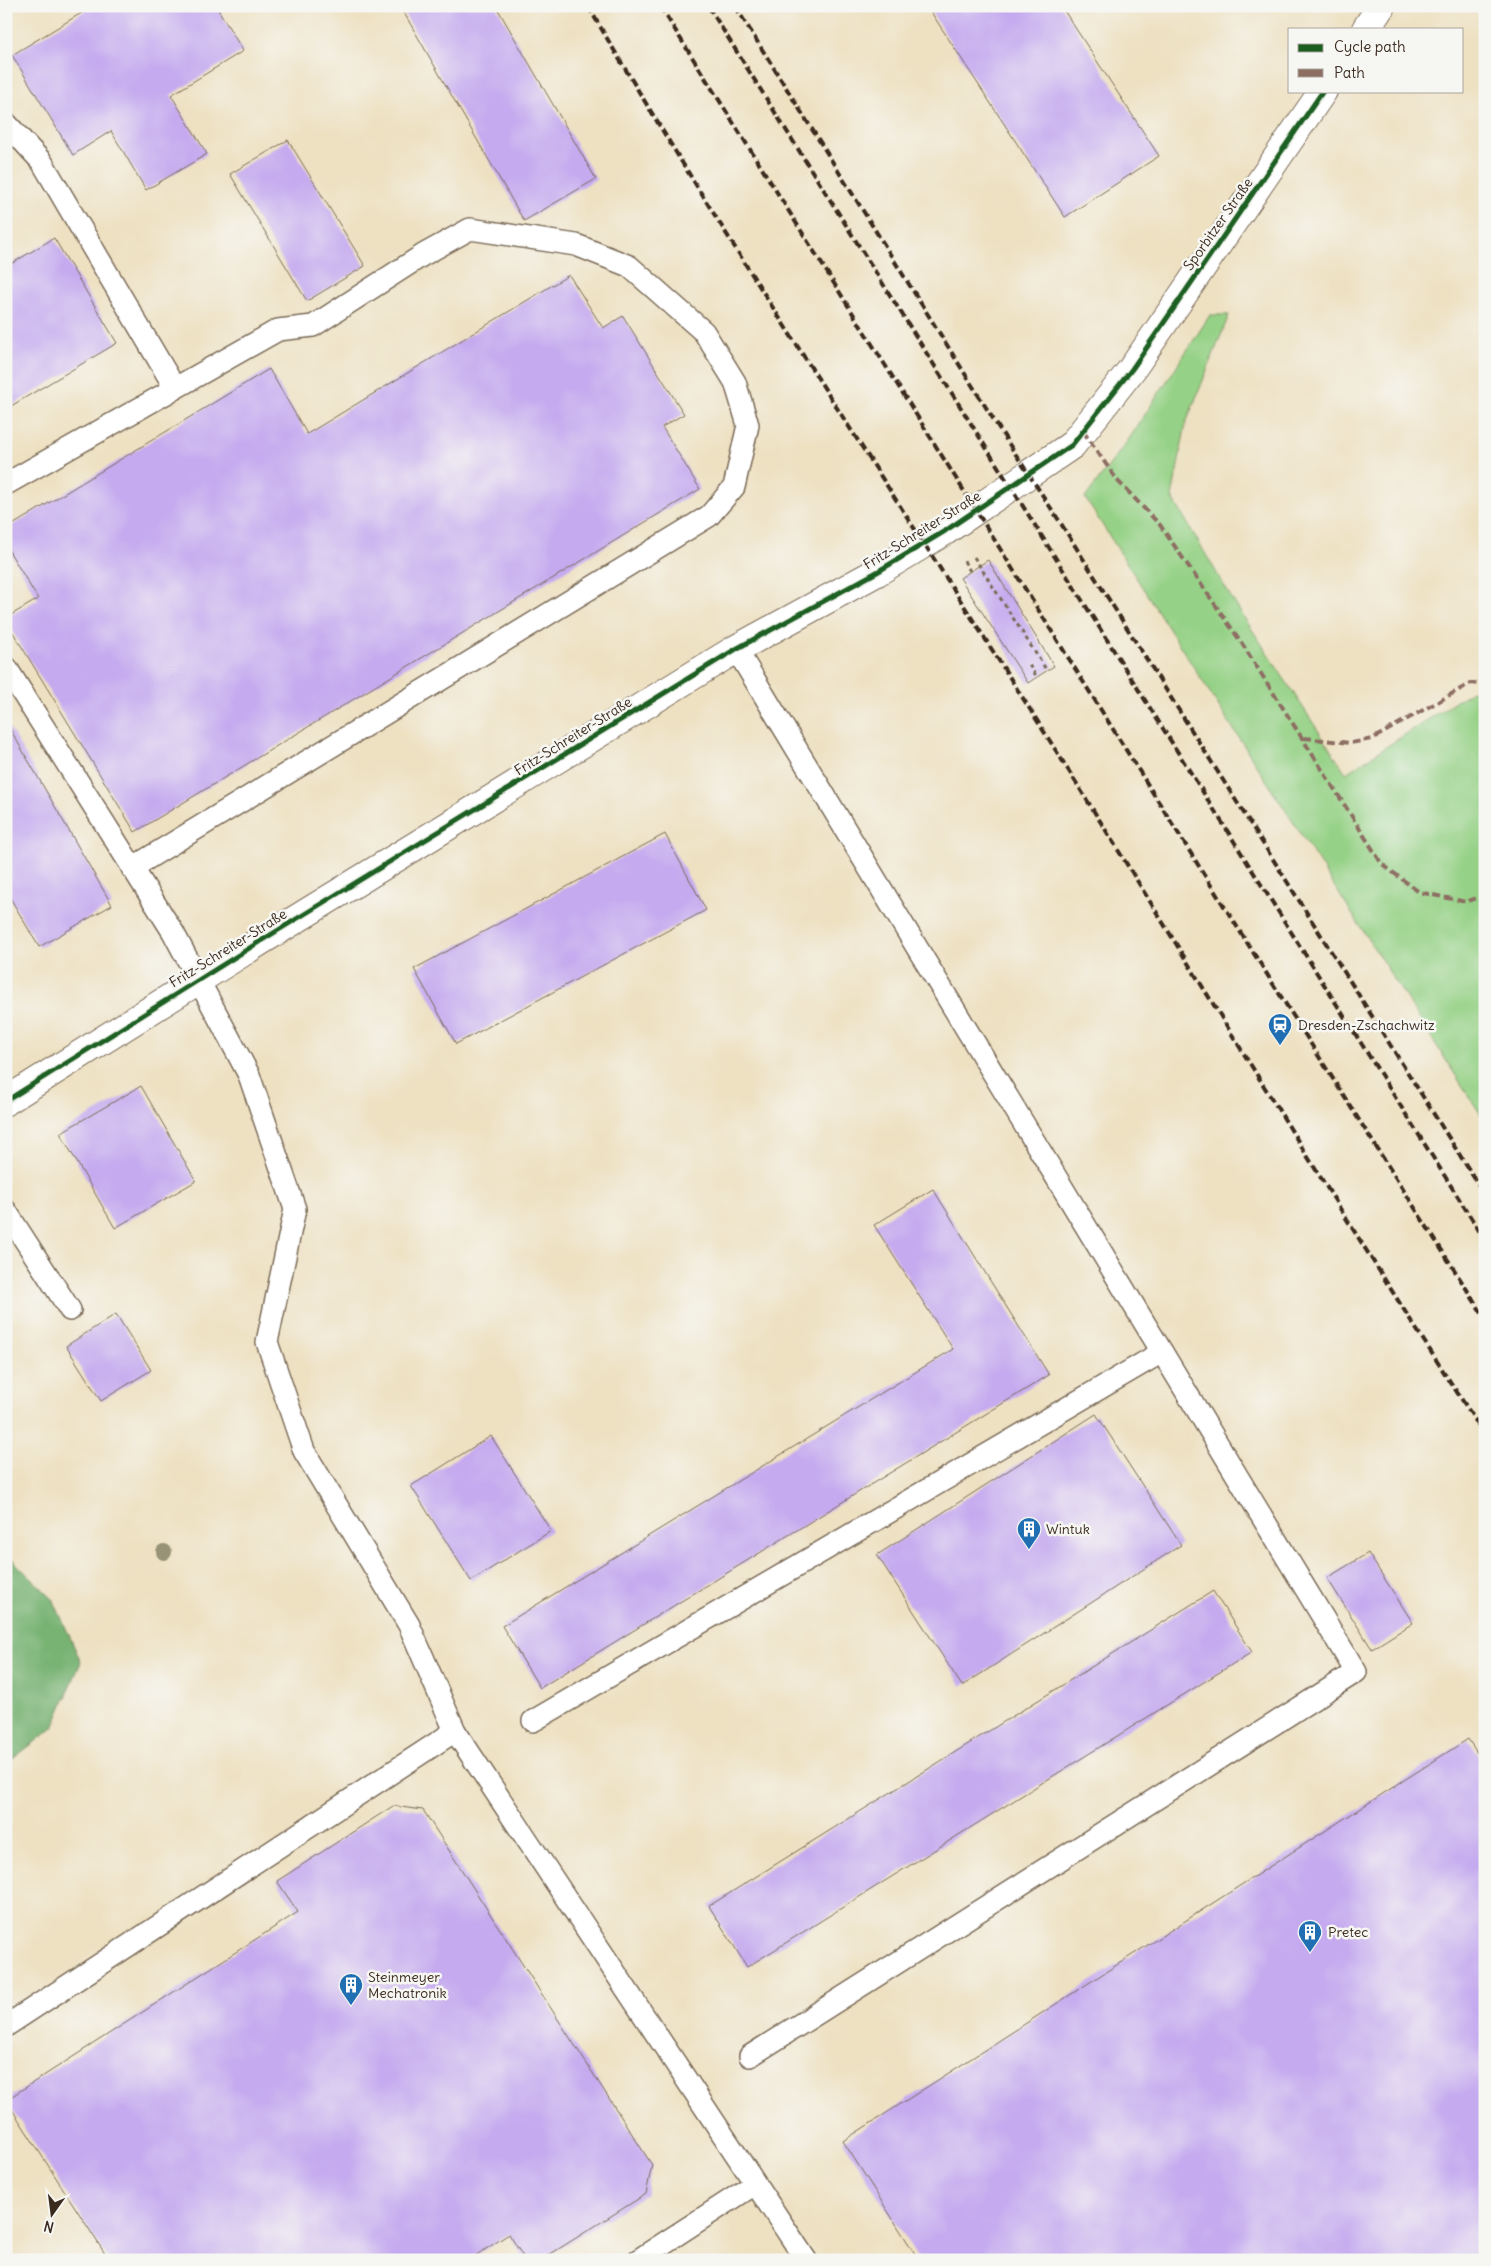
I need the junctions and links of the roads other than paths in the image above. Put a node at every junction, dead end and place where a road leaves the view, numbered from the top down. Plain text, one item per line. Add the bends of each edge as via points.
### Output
1 (1381, 6) edge
2 (1367, 28) edge
3 (1322, 92) edge
4 (6, 123) edge
5 (1132, 369) joint
6 (176, 388) junction
7 (6, 484) edge
8 (736, 649) junction
9 (6, 667) edge
10 (132, 868) junction
11 (198, 981) junction
12 (6, 1101) edge
13 (6, 1211) edge
14 (70, 1310) dead end
15 (1162, 1352) junction
16 (533, 1721) dead end
17 (454, 1731) junction
18 (6, 2026) edge
19 (750, 2056) dead end
20 (755, 2184) junction
21 (638, 2260) edge
22 (806, 2260) edge

1 - 2 street
3 - 5 street, Sporbitzer Straße
4 - 6 lane via 42,162
5 - 8 street, Fritz-Schreiter-Straße via 1072,445 945,531
6 - 7 lane
6 - 10 lane via 278,330 313,326 423,255 470,229 576,245 629,266 704,332 735,382 748,425 734,487 709,516
8 - 11 street, Fritz-Schreiter-Straße
8 - 15 lane
9 - 10 lane
10 - 11 lane via 173,932
11 - 12 street, Fritz-Schreiter-Straße
11 - 17 lane via 249,1074 295,1209 267,1342 304,1451 409,1626
13 - 14 lane
15 - 16 lane
15 - 19 lane via 1356,1672
17 - 18 lane
17 - 20 lane
20 - 21 lane
20 - 22 lane

